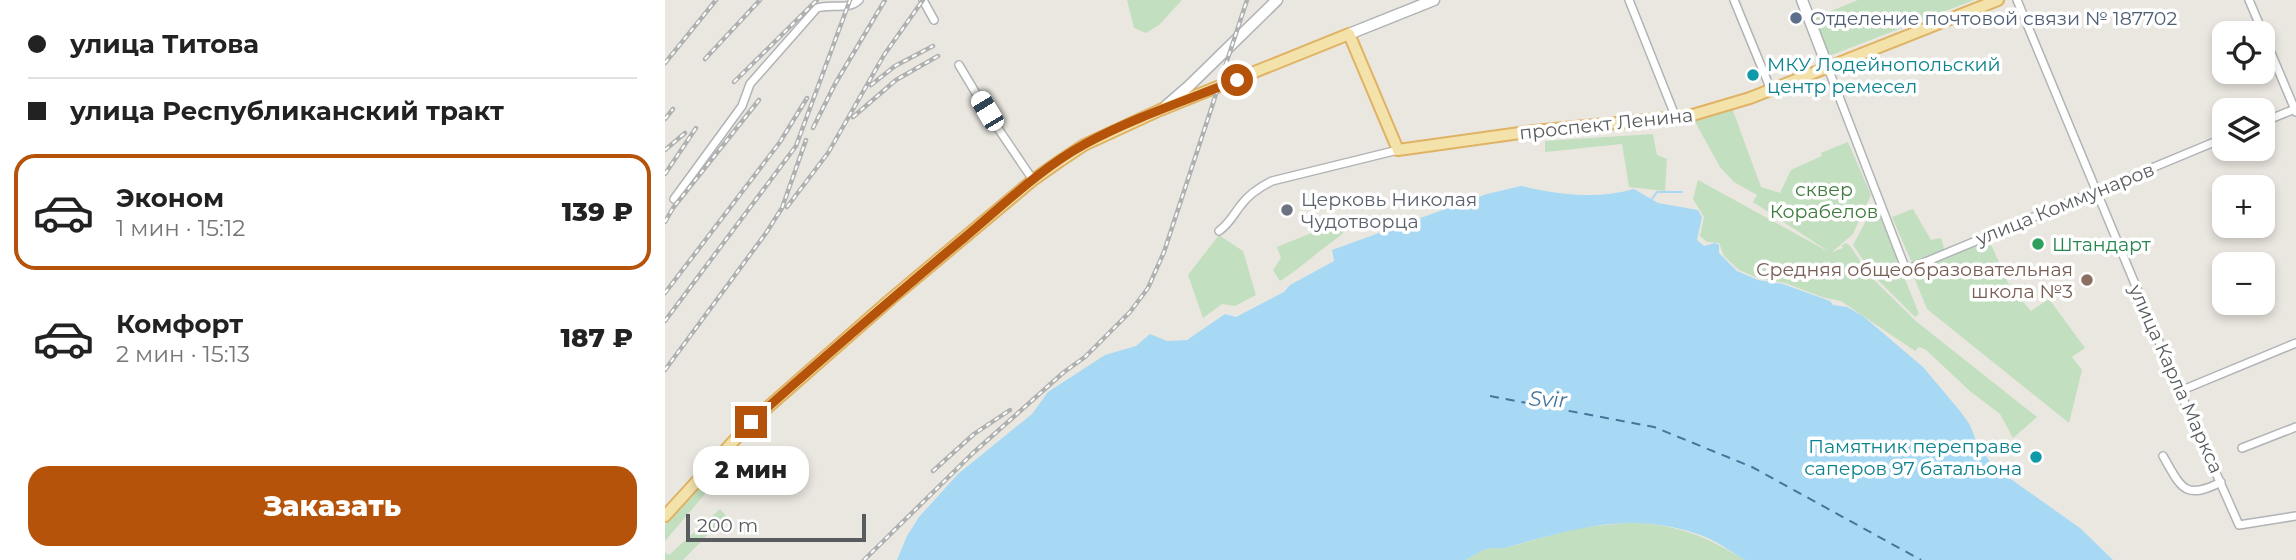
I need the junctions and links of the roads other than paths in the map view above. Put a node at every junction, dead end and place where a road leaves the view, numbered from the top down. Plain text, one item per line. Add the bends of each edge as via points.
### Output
1 (859, 0) edge
2 (923, 0) edge
3 (1277, 0) edge
4 (1434, 0) edge
5 (1629, 0) edge
6 (1734, 0) edge
7 (1802, 0) edge
8 (1998, 0) edge
9 (2017, 0) edge
10 (2249, 0) edge
11 (934, 20) dead end
12 (2258, 21) edge
13 (1349, 34) junction
14 (2275, 62) edge
15 (959, 65) dead end
16 (1828, 68) junction
17 (1771, 90) junction
18 (1160, 110) junction
19 (2295, 110) edge
20 (1676, 118) junction
21 (2275, 118) edge
22 (2212, 143) edge
23 (1398, 150) junction
24 (1033, 180) junction
25 (2096, 191) junction
26 (674, 198) dead end
27 (1219, 231) dead end
28 (2296, 343) edge
29 (2179, 391) junction
30 (2296, 427) edge
31 (2242, 449) dead end
32 (2164, 456) dead end
33 (2221, 482) junction
34 (665, 516) edge
35 (2296, 516) edge

1 - 26 street via 854,5 817,8 750,84 743,106
2 - 11 street
3 - 18 street
4 - 13 street
5 - 20 street
6 - 17 street
7 - 16 street
8 - 16 main road, проспект Ленина
9 - 25 street, улица Карла Маркса
10 - 12 street
13 - 18 main road
13 - 23 main road
14 - 19 street
15 - 24 street
16 - 17 main road, проспект Ленина
16 - 25 street, улица Коммунаров via 1906,270
17 - 20 main road, проспект Ленина
18 - 24 main road via 1084,145
19 - 21 street
20 - 23 main road, проспект Ленина
22 - 25 street, улица Коммунаров
23 - 27 street, проспект Ленина via 1272,181 1256,190
24 - 34 main road via 751,422
25 - 29 street, улица Карла Маркса
28 - 29 street
29 - 33 street, улица Карла Маркса
30 - 31 street
32 - 33 street via 2183,489 2199,492
33 - 35 street, улица Карла Маркса via 2239,525

